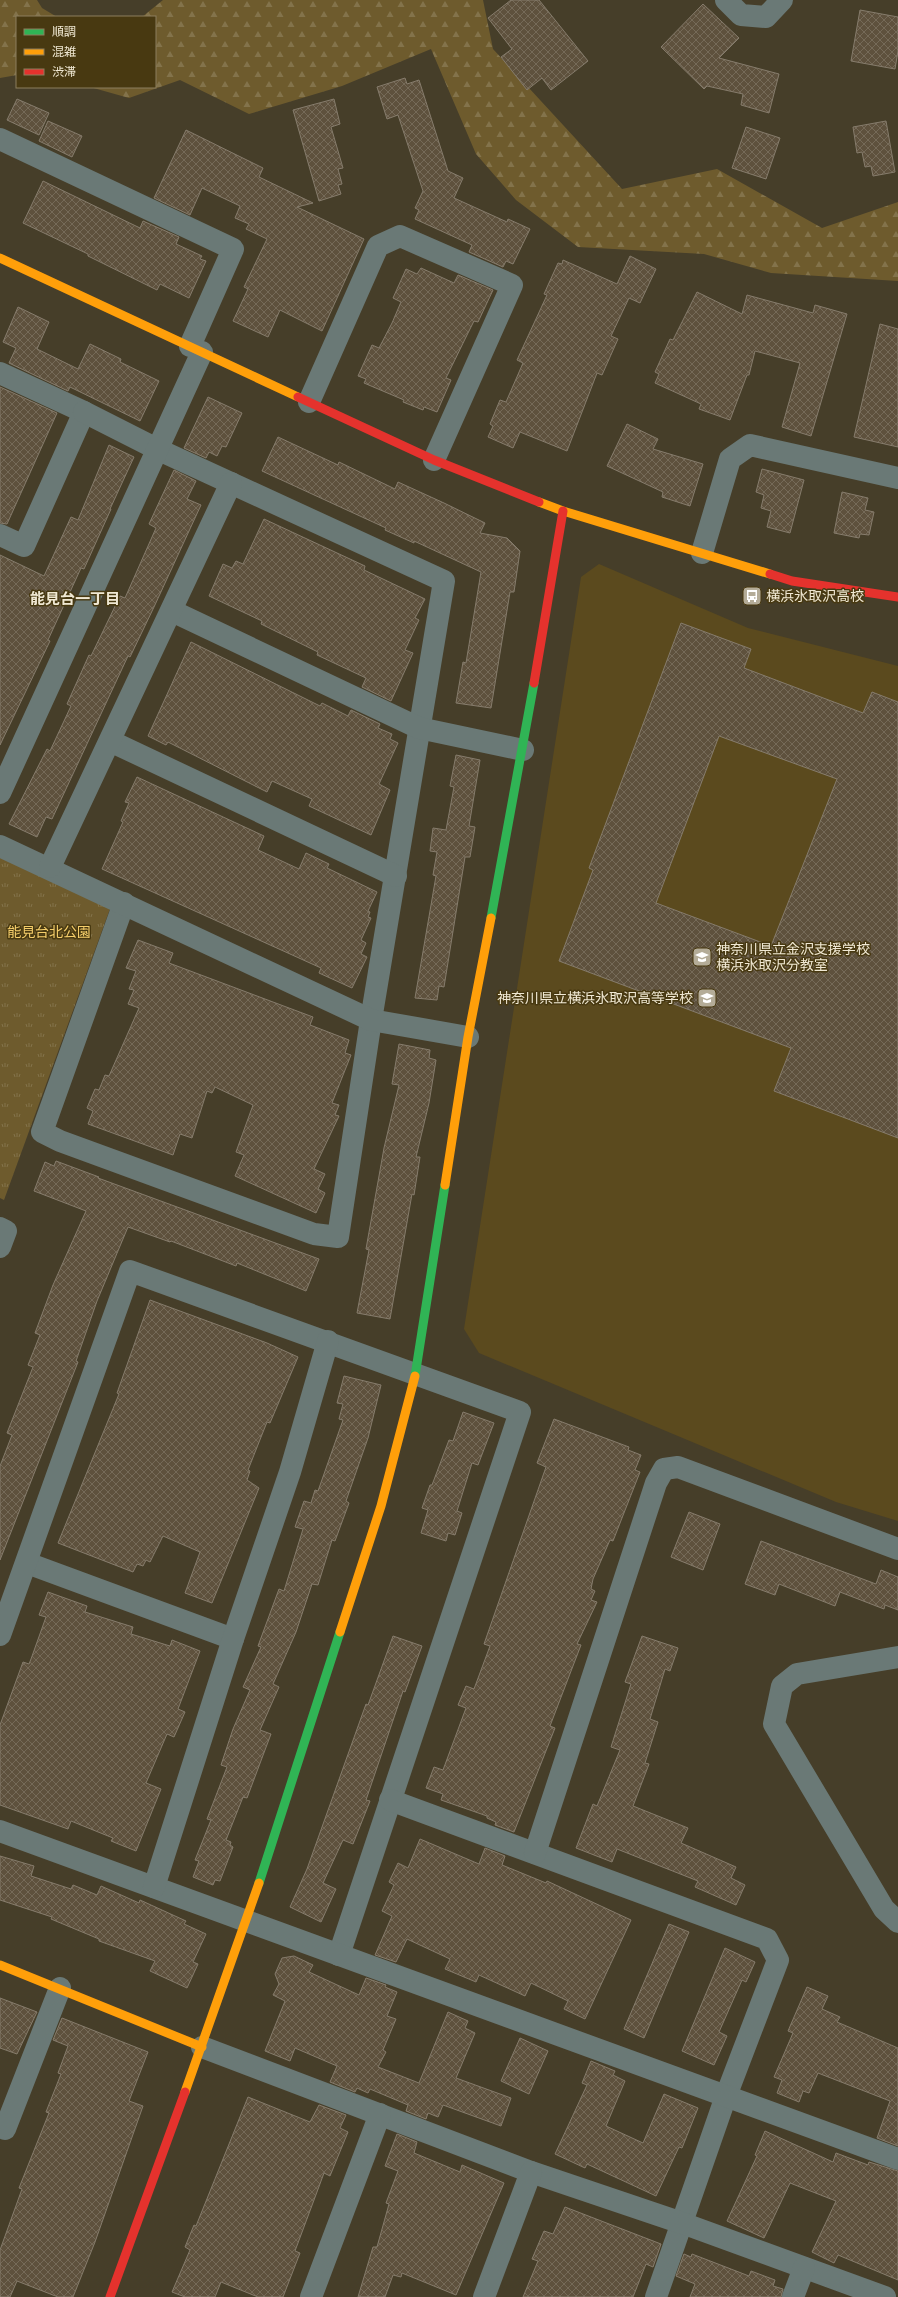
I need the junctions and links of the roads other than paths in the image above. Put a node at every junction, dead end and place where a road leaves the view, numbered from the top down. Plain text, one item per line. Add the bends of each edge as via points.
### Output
1 (726, 0) edge
2 (782, 0) edge
3 (0, 139) edge
4 (0, 258) edge
5 (196, 349) junction
6 (0, 373) edge
7 (309, 402) junction
8 (84, 412) junction
9 (159, 450) junction
10 (434, 460) junction
11 (898, 478) edge
12 (231, 483) junction
13 (563, 511) junction
14 (0, 535) edge
15 (702, 553) junction
16 (898, 597) edge
17 (172, 611) junction
18 (419, 728) junction
19 (110, 741) junction
20 (523, 750) junction
21 (0, 793) edge
22 (0, 846) edge
23 (50, 867) junction
24 (396, 876) junction
25 (124, 903) junction
26 (371, 1020) junction
27 (468, 1037) junction
28 (0, 1228) edge
29 (0, 1247) edge
30 (328, 1341) junction
31 (416, 1373) junction
32 (898, 1549) edge
33 (27, 1563) junction
34 (0, 1635) edge
35 (233, 1639) junction
36 (898, 1657) edge
37 (390, 1800) junction
38 (0, 1831) edge
39 (535, 1853) junction
40 (154, 1887) junction
41 (246, 1921) junction
42 (898, 1922) edge
43 (339, 1954) junction
44 (0, 1965) edge
45 (60, 1988) junction
46 (202, 2047) junction
47 (726, 2096) junction
48 (380, 2114) junction
49 (2, 2133) edge
50 (898, 2159) edge
51 (531, 2172) junction
52 (682, 2223) junction
53 (804, 2268) junction
54 (110, 2297) edge
55 (311, 2297) edge
56 (484, 2297) edge
57 (656, 2297) edge
58 (793, 2297) edge
59 (886, 2297) edge

1 - 2 street via 741,15 766,17
3 - 5 street via 233,249
4 - 5 street
5 - 7 street
5 - 9 street
6 - 8 street
7 - 10 street
7 - 10 street via 378,246 400,236 512,285
8 - 9 street
8 - 14 street via 24,546
9 - 12 street
9 - 21 street
10 - 13 street
11 - 15 street via 750,445 730,460
12 - 17 street
12 - 18 street via 444,581
13 - 15 street
13 - 20 street
15 - 16 street via 792,581
17 - 18 street
17 - 19 street
18 - 20 street
18 - 24 street
19 - 23 street
19 - 24 street
20 - 27 street
22 - 23 street
23 - 25 street
24 - 26 street
25 - 26 street
25 - 26 street via 47,1114 42,1132 51,1137 314,1234 338,1237
26 - 27 street
27 - 31 street
28 - 29 street via 6,1231
30 - 31 street
30 - 33 street via 130,1271
30 - 35 street via 290,1472
31 - 37 street via 520,1412
31 - 41 street via 381,1506
32 - 39 street via 678,1467 664,1468 656,1483
33 - 34 street
33 - 35 street
35 - 40 street
36 - 42 street via 797,1674 782,1686 774,1724 884,1909
37 - 39 street
37 - 43 street
38 - 40 street
39 - 47 street via 767,1938 778,1960
40 - 41 street
41 - 43 street
41 - 46 street
43 - 47 street
44 - 45 street
45 - 46 street
45 - 49 street
46 - 48 street
46 - 54 street
47 - 50 street
47 - 52 street
48 - 51 street
48 - 55 street
51 - 52 street
51 - 56 street
52 - 53 street
52 - 57 street
53 - 58 street
53 - 59 street

